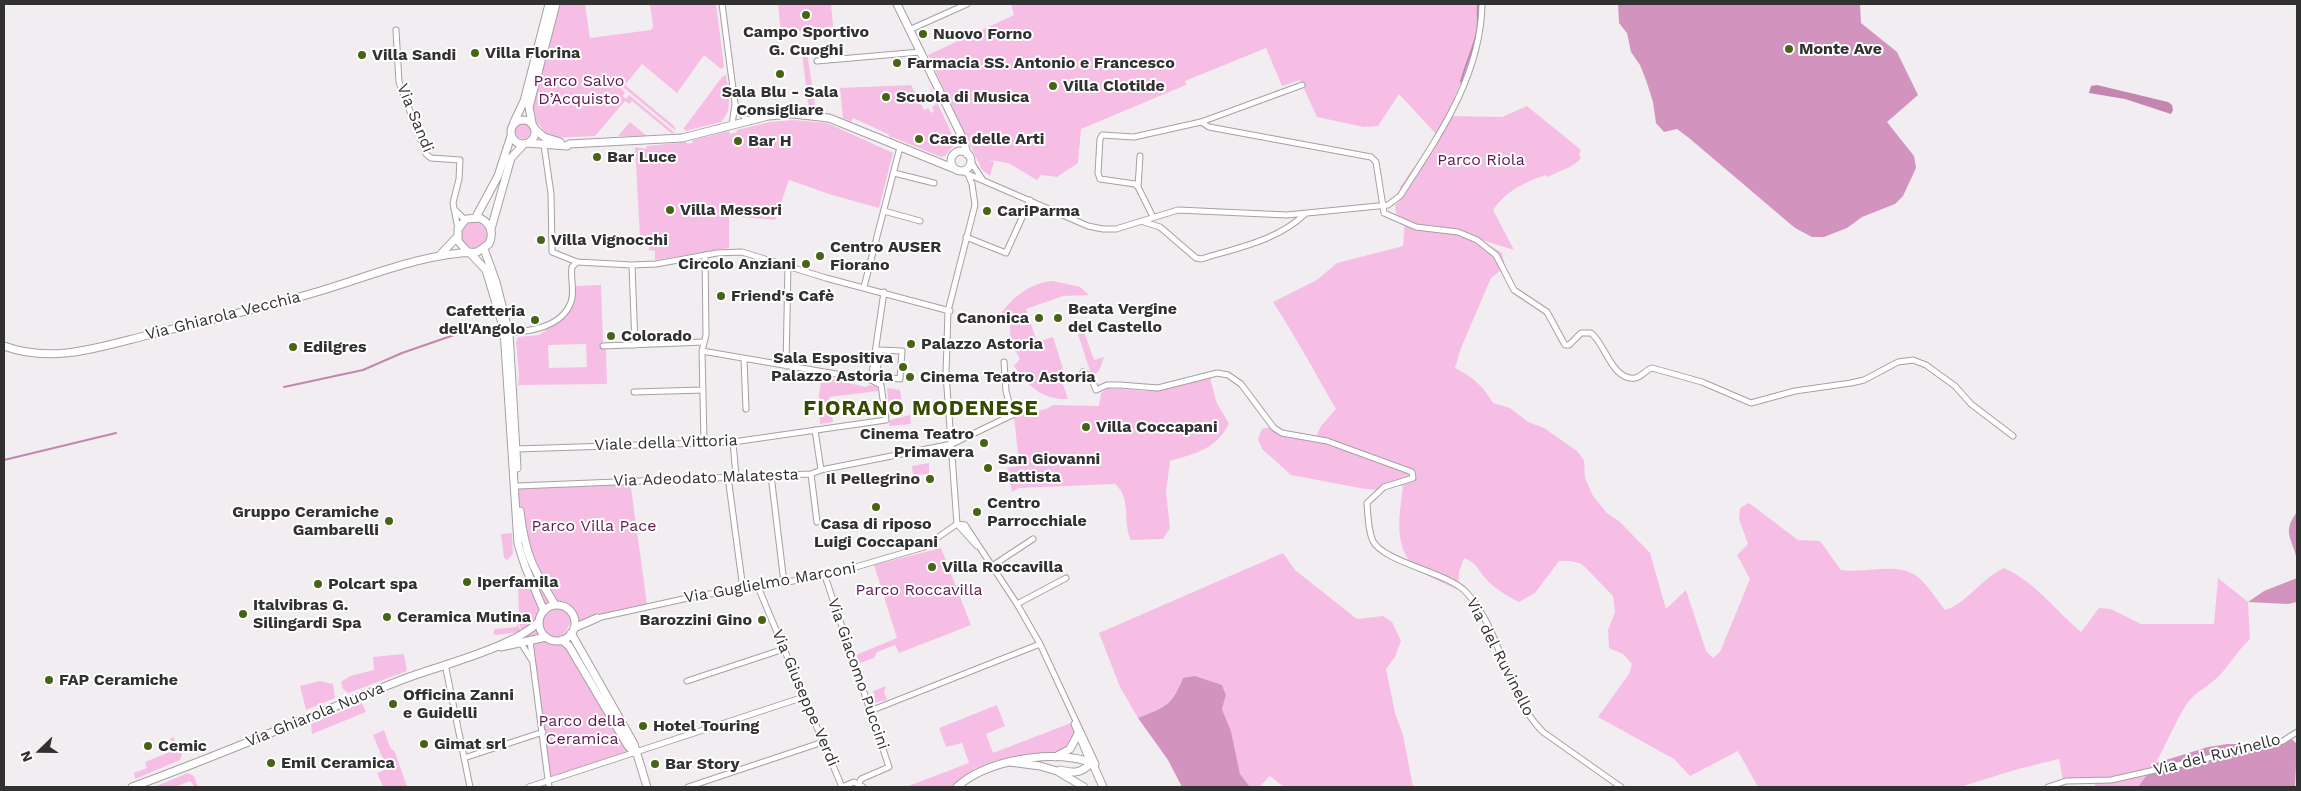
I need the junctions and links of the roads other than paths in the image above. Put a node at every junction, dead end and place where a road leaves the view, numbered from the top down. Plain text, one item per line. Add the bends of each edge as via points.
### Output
1 (549, 4) edge
2 (556, 4) edge
3 (722, 4) edge
4 (897, 4) edge
5 (967, 4) edge
6 (1482, 4) edge
7 (396, 30) dead end
8 (909, 30) junction
9 (920, 52) junction
10 (817, 61) dead end
11 (1302, 85) dead end
12 (735, 104) junction
13 (748, 121) junction
14 (514, 122) junction
15 (1201, 122) junction
16 (732, 125) junction
17 (533, 126) junction
18 (511, 136) junction
19 (960, 138) junction
20 (526, 144) junction
21 (544, 144) junction
22 (569, 144) junction
23 (900, 147) junction
24 (959, 152) junction
25 (967, 154) junction
26 (1140, 156) dead end
27 (952, 160) junction
28 (971, 162) junction
29 (940, 163) junction
30 (962, 171) junction
31 (894, 173) junction
32 (982, 179) junction
33 (934, 183) dead end
34 (1138, 187) junction
35 (1030, 200) junction
36 (1382, 206) junction
37 (454, 209) junction
38 (884, 211) junction
39 (1305, 214) junction
40 (1161, 215) junction
41 (1292, 215) junction
42 (476, 217) junction
43 (1153, 217) junction
44 (465, 220) junction
45 (920, 221) dead end
46 (1143, 221) junction
47 (1156, 226) junction
48 (1293, 226) junction
49 (490, 228) junction
50 (458, 229) junction
51 (457, 237) junction
52 (966, 237) junction
53 (484, 249) junction
54 (468, 251) junction
55 (705, 255) junction
56 (439, 256) junction
57 (577, 262) junction
58 (632, 265) junction
59 (788, 265) junction
60 (864, 287) junction
61 (884, 292) junction
62 (949, 311) junction
63 (509, 333) junction
64 (704, 342) junction
65 (635, 345) junction
66 (4, 346) edge
67 (603, 346) dead end
68 (702, 351) junction
69 (744, 359) junction
70 (1004, 362) dead end
71 (786, 366) junction
72 (1083, 372) dead end
73 (884, 378) joint
74 (871, 380) junction
75 (703, 390) junction
76 (634, 392) dead end
77 (746, 409) dead end
78 (816, 430) junction
79 (2013, 436) dead end
80 (704, 442) junction
81 (733, 442) junction
82 (951, 444) junction
83 (516, 448) junction
84 (821, 470) junction
85 (811, 474) junction
86 (771, 475) junction
87 (736, 476) junction
88 (728, 477) junction
89 (518, 486) junction
90 (817, 522) dead end
91 (957, 524) junction
92 (1033, 539) dead end
93 (977, 546) junction
94 (992, 566) junction
95 (825, 576) junction
96 (1066, 578) dead end
97 (784, 583) junction
98 (758, 587) junction
99 (743, 589) junction
100 (1017, 604) junction
101 (555, 605) junction
102 (544, 611) junction
103 (573, 616) junction
104 (597, 618) junction
105 (539, 621) junction
106 (572, 630) junction
107 (546, 637) junction
108 (562, 640) junction
109 (530, 641) junction
110 (521, 643) junction
111 (1040, 644) junction
112 (498, 646) junction
113 (784, 649) junction
114 (531, 659) junction
115 (445, 664) junction
116 (687, 681) dead end
117 (804, 697) junction
118 (870, 711) junction
119 (1076, 722) junction
120 (543, 732) junction
121 (2297, 732) edge
122 (1078, 734) junction
123 (823, 742) junction
124 (1090, 751) junction
125 (635, 753) junction
126 (464, 758) junction
127 (1054, 758) junction
128 (1010, 762) junction
129 (1090, 763) junction
130 (1057, 771) junction
131 (548, 780) junction
132 (861, 785) edge
133 (132, 787) edge
134 (470, 787) edge
135 (529, 787) edge
136 (548, 787) edge
137 (647, 787) edge
138 (688, 787) edge
139 (842, 787) edge
140 (957, 787) edge
141 (1084, 787) edge
142 (1103, 787) edge
143 (1621, 787) edge
144 (2048, 787) edge

1 - 14 street via 524,101
2 - 17 street via 529,107
3 - 12 street
4 - 8 street
5 - 8 street
6 - 36 street via 1479,42 1451,114 1400,196
7 - 37 street, Via Sandi via 399,82 426,154 431,158 460,160
8 - 9 street
9 - 10 street
9 - 19 street
11 - 15 street
12 - 13 street
12 - 16 street
13 - 16 street
13 - 23 street via 793,114 829,118
14 - 17 street via 523,119
14 - 18 street
15 - 34 street via 1134,137 1102,135 1100,179
15 - 36 street via 1209,128 1371,157 1376,162
16 - 22 street via 675,139
17 - 20 street via 533,138
17 - 22 street via 549,140
18 - 20 street via 516,142
18 - 42 street via 498,176
19 - 24 street
19 - 25 street
20 - 21 street
20 - 49 street via 511,158
21 - 22 street
21 - 57 street via 551,194 552,252
23 - 29 street
23 - 31 street
24 - 25 street
24 - 27 street
25 - 28 street
26 - 34 street
27 - 29 street
27 - 30 street
28 - 30 street
28 - 32 street
29 - 30 street
30 - 32 street
30 - 52 street via 975,192 975,205
31 - 33 street
31 - 38 street
32 - 35 street
34 - 43 street
35 - 46 street via 1097,228 1116,228
35 - 52 street via 1006,253
36 - 39 street
36 - 79 street via 1384,213 1416,227 1458,232 1478,240 1496,255 1514,290 1547,312 1565,345 1569,346 1581,333 1591,332 1616,368 1626,376 1633,378 1652,368 1702,382 1751,403 1795,391 1864,380 1898,362 1913,360 1926,365 1955,386 1971,404
37 - 44 street
37 - 50 street, Via Sandi
38 - 45 street
38 - 60 street
39 - 41 street
39 - 48 street
40 - 41 street via 1178,210
40 - 43 street
40 - 47 street
41 - 48 street
42 - 44 street
42 - 49 street
43 - 46 street
44 - 50 street
46 - 47 street
47 - 48 street via 1201,260 1268,238
49 - 53 street via 491,239
50 - 51 street
51 - 54 street via 460,246
51 - 56 street
52 - 62 street
53 - 54 street
53 - 63 street
54 - 56 street, Via Ghiarola Vecchia
54 - 102 street via 486,270 504,330 518,544
55 - 58 street
55 - 59 street via 742,252
55 - 64 street
56 - 66 street, Via Ghiarola Vecchia via 284,302 82,351 39,355
57 - 58 street
57 - 63 street via 572,267 572,299 564,312 542,329
58 - 65 street
59 - 60 street
59 - 71 street
60 - 61 street
61 - 62 street
61 - 74 street
62 - 82 street via 946,374
63 - 83 street
64 - 65 street
64 - 68 street
65 - 67 street
68 - 69 street
68 - 75 street
69 - 71 street
69 - 77 street
70 - 82 street, Via Adeodato Malatesta via 1012,415
71 - 74 street
72 - 143 street, Via del Ruvinello via 1091,377 1096,390 1107,385 1158,388 1217,373 1228,375 1241,384 1274,428 1282,433 1327,441 1412,472 1413,478 1384,487 1367,504 1372,540 1384,551 1465,590 1485,620 1514,691 1533,722
73 - 73 street via 876,375 880,350 902,352 900,379
74 - 78 street, Viale della Vittoria via 881,385 885,421
75 - 76 street
75 - 80 street
78 - 81 street, Viale della Vittoria
78 - 84 street
80 - 81 street, Viale della Vittoria
80 - 83 street, Viale della Vittoria
81 - 87 street
82 - 84 street, Via Adeodato Malatesta
82 - 91 street
83 - 89 street
84 - 85 street, Via Adeodato Malatesta
85 - 86 street, Via Adeodato Malatesta
85 - 90 street
86 - 87 street, Via Adeodato Malatesta
86 - 97 street
87 - 88 street, Via Adeodato Malatesta
88 - 89 street, Via Adeodato Malatesta
88 - 99 street
89 - 101 street via 528,558
91 - 93 street
91 - 93 street via 965,525
91 - 95 street, Via Guglielmo Marconi via 924,547
92 - 94 street
93 - 94 street
94 - 100 street
95 - 97 street, Via Guglielmo Marconi
95 - 118 street, Via Giacomo Puccini
96 - 100 street
97 - 98 street, Via Guglielmo Marconi
98 - 99 street, Via Guglielmo Marconi
98 - 113 street, Via Giuseppe Verdi
99 - 104 street, Via Guglielmo Marconi
100 - 111 street
101 - 102 street
101 - 103 street via 566,608
102 - 105 street
103 - 104 street
103 - 106 street
104 - 106 street
105 - 107 street
105 - 112 street, Via Ghiarola Nuova via 531,631
106 - 108 street
106 - 125 street via 631,738
107 - 108 street
107 - 109 street, Via Ghiarola Nuova
108 - 125 street via 569,646
109 - 110 street, Via Ghiarola Nuova
109 - 114 street
110 - 112 street, Via Ghiarola Nuova
110 - 114 street
111 - 118 street
111 - 119 street
112 - 115 street, Via Ghiarola Nuova
113 - 116 street
113 - 117 street, Via Giuseppe Verdi
114 - 120 street
115 - 126 street
115 - 133 street, Via Ghiarola Nuova
117 - 123 street, Via Giuseppe Verdi
117 - 125 street
118 - 132 street, Via Giacomo Puccini via 889,767 861,779
119 - 122 street
119 - 124 street
120 - 126 street
120 - 131 street
121 - 144 street, Via del Ruvinello via 2283,741 2140,774 2111,780 2066,781
122 - 127 street via 1070,749
122 - 129 street
123 - 138 street
123 - 139 street, Via Giuseppe Verdi
124 - 129 street
124 - 142 street
125 - 131 street
125 - 137 street
126 - 134 street
127 - 128 street
127 - 129 street via 1073,758
128 - 130 street
128 - 140 street via 976,773
129 - 130 street via 1073,773
129 - 142 street
130 - 141 street
131 - 135 street
131 - 136 street
132 - 139 street, Via Giuseppe Verdi via 854,782

